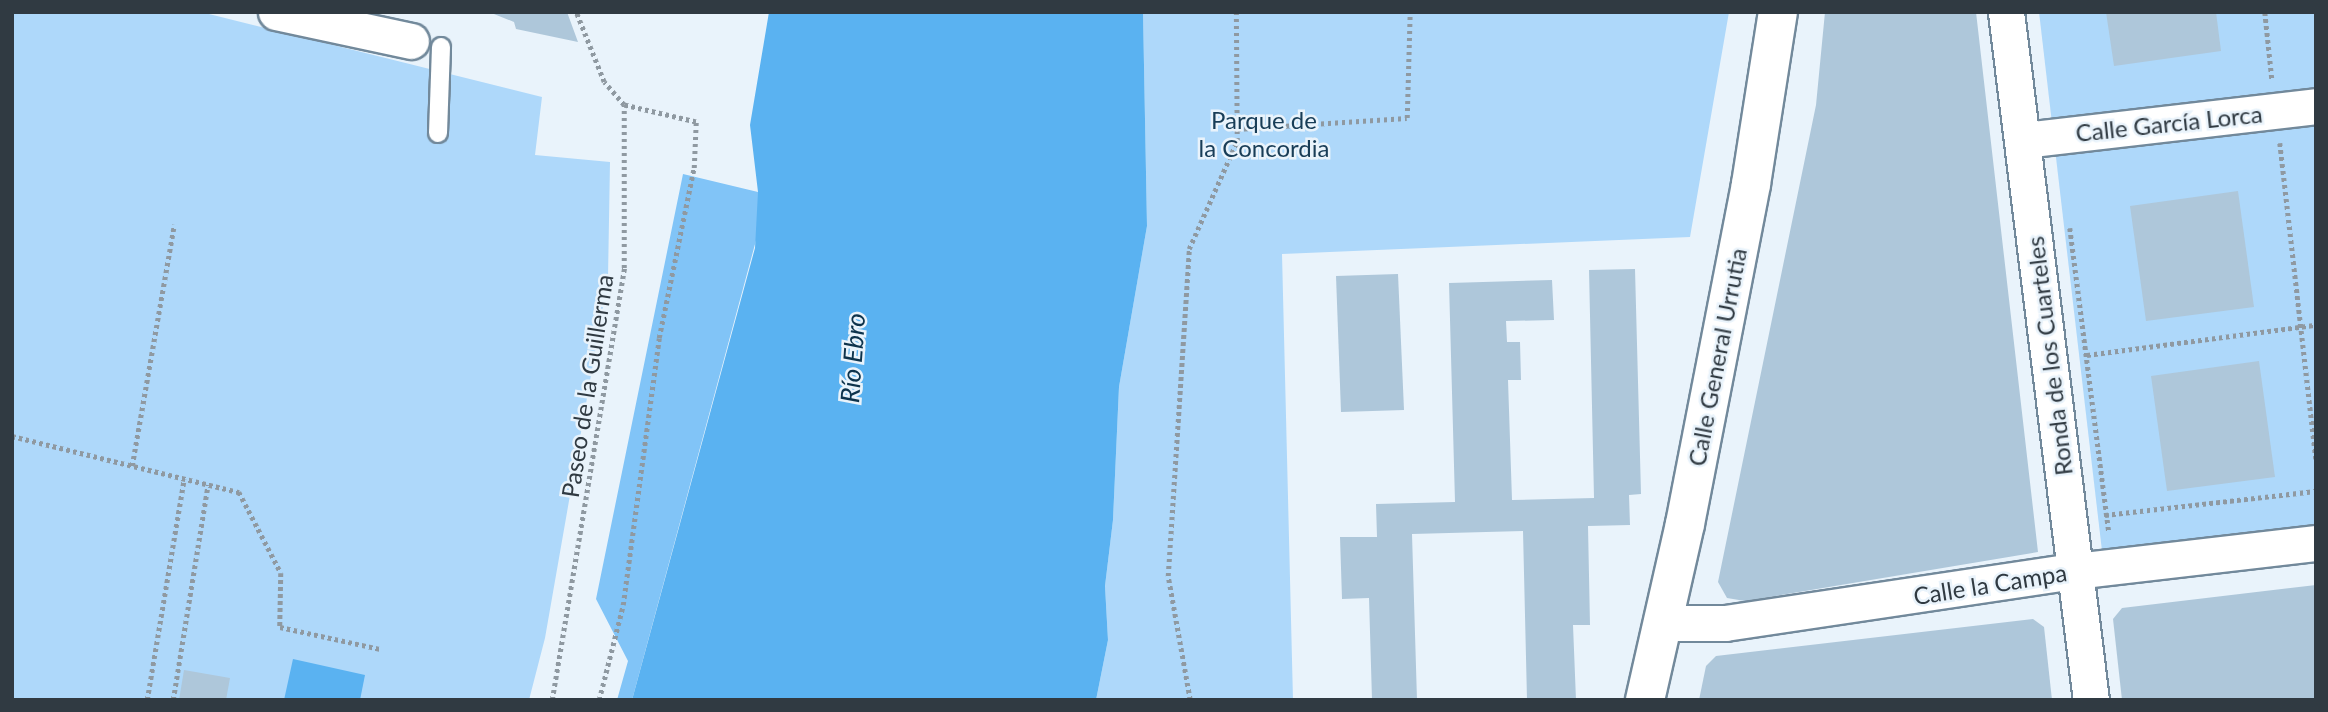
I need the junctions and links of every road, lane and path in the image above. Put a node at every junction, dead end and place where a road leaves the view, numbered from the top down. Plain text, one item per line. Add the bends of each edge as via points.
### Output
1 (276, 12) edge
2 (576, 12) edge
3 (1237, 12) edge
4 (1410, 12) edge
5 (1778, 12) edge
6 (2006, 12) edge
7 (2265, 12) edge
8 (426, 44) joint
9 (624, 105) junction
10 (2316, 106) edge
11 (2276, 111) junction
12 (1237, 129) junction
13 (438, 133) dead end
14 (2023, 140) junction
15 (2070, 224) dead end
16 (174, 225) dead end
17 (2316, 325) edge
18 (2300, 327) junction
19 (2087, 355) junction
20 (12, 436) edge
21 (2316, 459) edge
22 (132, 466) junction
23 (184, 479) junction
24 (208, 485) junction
25 (2316, 491) edge
26 (2107, 515) junction
27 (2069, 520) junction
28 (2316, 543) edge
29 (2114, 566) junction
30 (2074, 571) junction
31 (1664, 623) junction
32 (380, 649) dead end
33 (147, 700) edge
34 (173, 700) edge
35 (552, 700) edge
36 (599, 700) edge
37 (1190, 700) edge
38 (1645, 700) edge
39 (2091, 700) edge

1 - 8 street
2 - 9 path via 604,82
3 - 12 path
4 - 12 path via 1406,118
5 - 31 main road, Calle General Urrutia via 1751,184
6 - 14 street, Ronda de los Cuarteles
7 - 11 path
8 - 13 lane
9 - 35 path, Paseo de la Guillerma via 624,268
9 - 36 path via 696,122 694,168 659,338 623,605
10 - 11 street, Calle García Lorca
11 - 14 street, Calle García Lorca
11 - 18 path
12 - 37 path via 1237,141 1189,249 1168,576
14 - 27 street, Ronda de los Cuarteles
15 - 19 path
16 - 22 path
17 - 18 path
18 - 19 path
18 - 21 path
19 - 26 path
20 - 22 path
22 - 23 path
23 - 24 path
23 - 33 path
24 - 32 path via 239,492 281,573 280,627
24 - 34 path
25 - 26 path
26 - 27 path
26 - 29 path
27 - 30 street, Ronda de los Cuarteles
28 - 29 street, Calle la Campa
29 - 30 street, Calle la Campa
30 - 31 street, Calle la Campa via 1725,624
30 - 39 street, Ronda de los Cuarteles
31 - 38 main road, Calle General Urrutia

